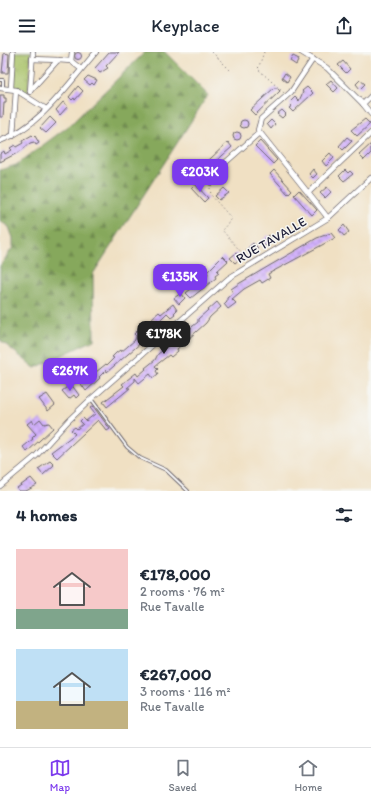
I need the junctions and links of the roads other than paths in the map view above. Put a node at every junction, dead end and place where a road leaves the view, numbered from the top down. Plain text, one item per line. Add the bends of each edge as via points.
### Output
1 (13, 52) edge
2 (32, 52) edge
3 (72, 52) edge
4 (96, 52) edge
5 (302, 52) edge
6 (32, 59) junction
7 (313, 59) junction
8 (58, 60) junction
9 (71, 61) junction
10 (81, 69) junction
11 (0, 80) edge
12 (2, 88) edge
13 (13, 89) junction
14 (30, 91) junction
15 (371, 96) edge
16 (29, 98) junction
17 (363, 104) junction
18 (46, 110) junction
19 (371, 114) edge
20 (371, 132) edge
21 (259, 133) junction
22 (13, 136) junction
23 (0, 141) edge
24 (371, 178) edge
25 (211, 183) road end
26 (309, 192) junction
27 (328, 218) junction
28 (91, 399) junction
29 (0, 486) edge
30 (188, 491) edge

1 - 13 street
2 - 6 street
3 - 9 street
4 - 10 street
5 - 7 street
6 - 8 street
6 - 14 street
7 - 17 street via 327,68
7 - 21 street via 287,96 259,122
8 - 9 street
8 - 14 street
9 - 10 street
10 - 18 street
11 - 12 lane via 4,80
12 - 13 street
13 - 16 street
13 - 22 street
14 - 16 street
15 - 17 street
16 - 18 street
17 - 19 street
18 - 22 street
20 - 26 street
21 - 25 street via 217,170
21 - 26 street
22 - 23 street
24 - 27 street, RUE TAVALLE
26 - 27 street
27 - 28 street, RUE TAVALLE via 229,278
28 - 29 street, RUE TAVALLE via 36,456
28 - 30 lane via 127,448 145,461 166,470

